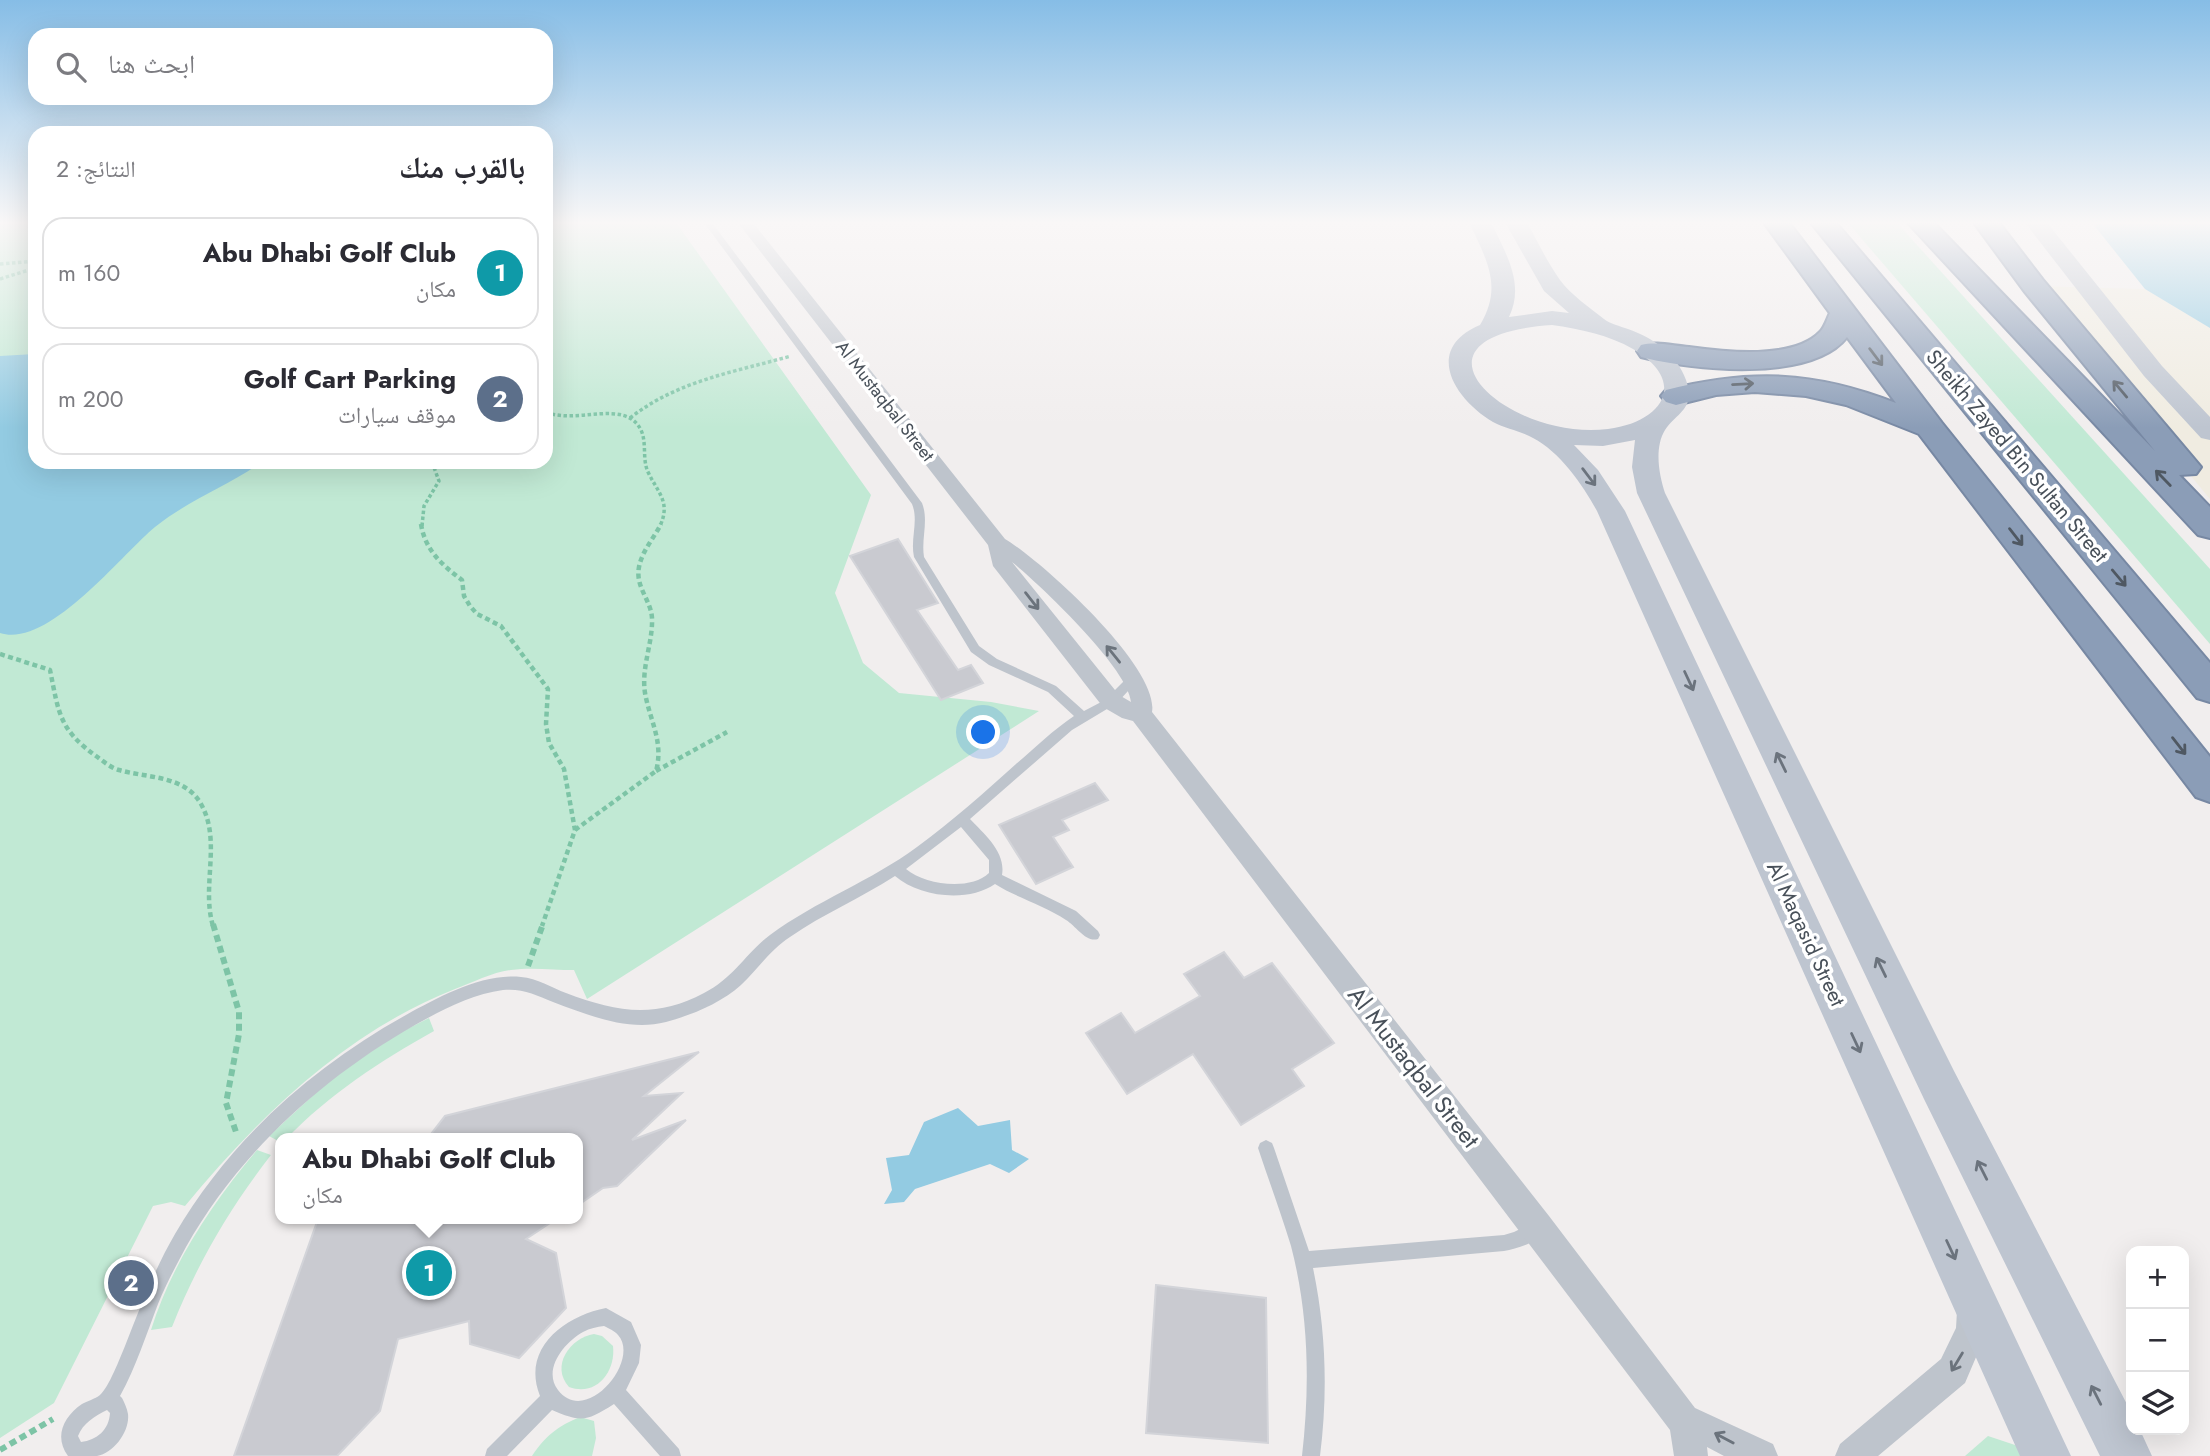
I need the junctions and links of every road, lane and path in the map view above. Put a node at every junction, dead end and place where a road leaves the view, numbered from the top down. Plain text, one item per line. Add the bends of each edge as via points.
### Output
1 (760, 292) edge
2 (800, 292) edge
3 (1504, 292) edge
4 (1559, 292) edge
5 (1827, 292) edge
6 (1881, 292) edge
7 (1986, 292) edge
8 (2039, 292) edge
9 (2090, 292) edge
10 (2112, 292) edge
11 (1843, 313) junction
12 (1598, 326) junction
13 (1492, 327) junction
14 (1651, 351) junction
15 (805, 352) junction
16 (2210, 404) edge
17 (1665, 410) junction
18 (553, 414) edge
19 (630, 418) junction
20 (1931, 429) junction
21 (1540, 430) junction
22 (2210, 432) edge
23 (436, 469) edge
24 (2210, 499) edge
25 (2210, 527) edge
26 (999, 544) junction
27 (0, 654) edge
28 (1133, 679) junction
29 (2210, 688) edge
30 (1111, 701) junction
31 (1140, 713) junction
32 (1082, 716) junction
33 (727, 732) dead end
34 (656, 771) junction
35 (2210, 786) edge
36 (961, 818) junction
37 (575, 830) junction
38 (896, 869) junction
39 (994, 877) junction
40 (1093, 935) dead end
41 (522, 983) junction
42 (249, 1147) junction
43 (1266, 1148) dead end
44 (1538, 1227) junction
45 (1303, 1260) junction
46 (1973, 1298) junction
47 (615, 1391) junction
48 (551, 1398) junction
49 (107, 1402) junction
50 (83, 1412) junction
51 (1688, 1440) edge
52 (0, 1450) edge
53 (102, 1451) edge
54 (494, 1456) edge
55 (673, 1456) edge
56 (1311, 1456) edge
57 (1761, 1456) edge
58 (1852, 1456) edge
59 (2046, 1456) edge
60 (2127, 1456) edge

1 - 15 lane
2 - 26 street, Al Mustaqbal Street
3 - 13 street via 1503,307
4 - 12 street
5 - 11 highway
6 -> 29 highway, Sheikh Zayed Bin Sultan Street
25 -> 7 highway
24 -> 8 highway
9 - 22 street via 2152,371
10 - 16 street
11 - 14 highway via 1831,340 1808,352 1737,360
11 -> 20 highway
12 - 13 street via 1530,319
12 - 14 street
13 - 21 street via 1464,349 1460,363 1463,378 1490,408
14 - 17 street via 1673,377
15 - 19 path via 681,387
15 - 32 lane via 917,503 923,516 916,544 919,557 975,649 1052,689
17 -> 20 highway via 1726,385 1790,385 1847,396
17 - 21 street via 1636,432 1602,438
60 -> 17 street via 1939,1085 1651,493 1645,451
18 - 19 path
19 - 34 path via 641,432 646,468 666,505 640,558 637,578 652,614 644,680 661,743
20 -> 35 highway
21 -> 46 street, Al Maqasid Street via 1580,465 1611,511
23 - 37 path via 440,478 423,507 422,531 444,568 462,580 470,606 501,626 548,689 545,724 568,783
28 -> 26 street, Al Mustaqbal Street via 1075,609
26 -> 30 street, Al Mustaqbal Street via 1000,561
27 - 42 path via 50,670 58,712 73,739 116,770 166,779 188,790 201,804 212,844 210,915 239,1012 226,1103 233,1127
28 - 30 lane
28 - 31 street, Al Mustaqbal Street via 1141,693
30 - 31 street, Al Mustaqbal Street
30 - 32 lane
31 - 44 street, Al Mustaqbal Street
32 - 36 lane
33 - 34 path
34 - 37 path
36 - 38 lane
36 - 39 lane via 995,857
37 - 41 path
38 - 39 lane via 927,886 971,889
38 - 41 lane via 772,942 734,982 693,1006 661,1017 615,1014
39 - 40 lane via 1021,894 1067,911
41 - 42 lane via 500,984 441,1004 393,1030 324,1078
42 - 49 lane via 165,1268
43 - 45 lane
44 - 45 lane via 1504,1243
44 - 51 street, Al Mustaqbal Street
45 - 56 lane via 1315,1344
46 -> 58 street via 1972,1329 1953,1371
46 - 59 street, Al Maqasid Street
47 - 48 lane via 586,1409 566,1409
47 - 48 lane via 632,1361 631,1340 621,1324 596,1317 576,1324 552,1348 544,1380
47 - 55 lane
48 - 54 lane
49 - 50 lane
49 - 53 lane via 116,1404 120,1412
50 - 52 path via 67,1412
50 - 53 lane via 69,1436 70,1447 77,1452
57 -> 51 street, Al Mustaqbal Street via 1698,1425

